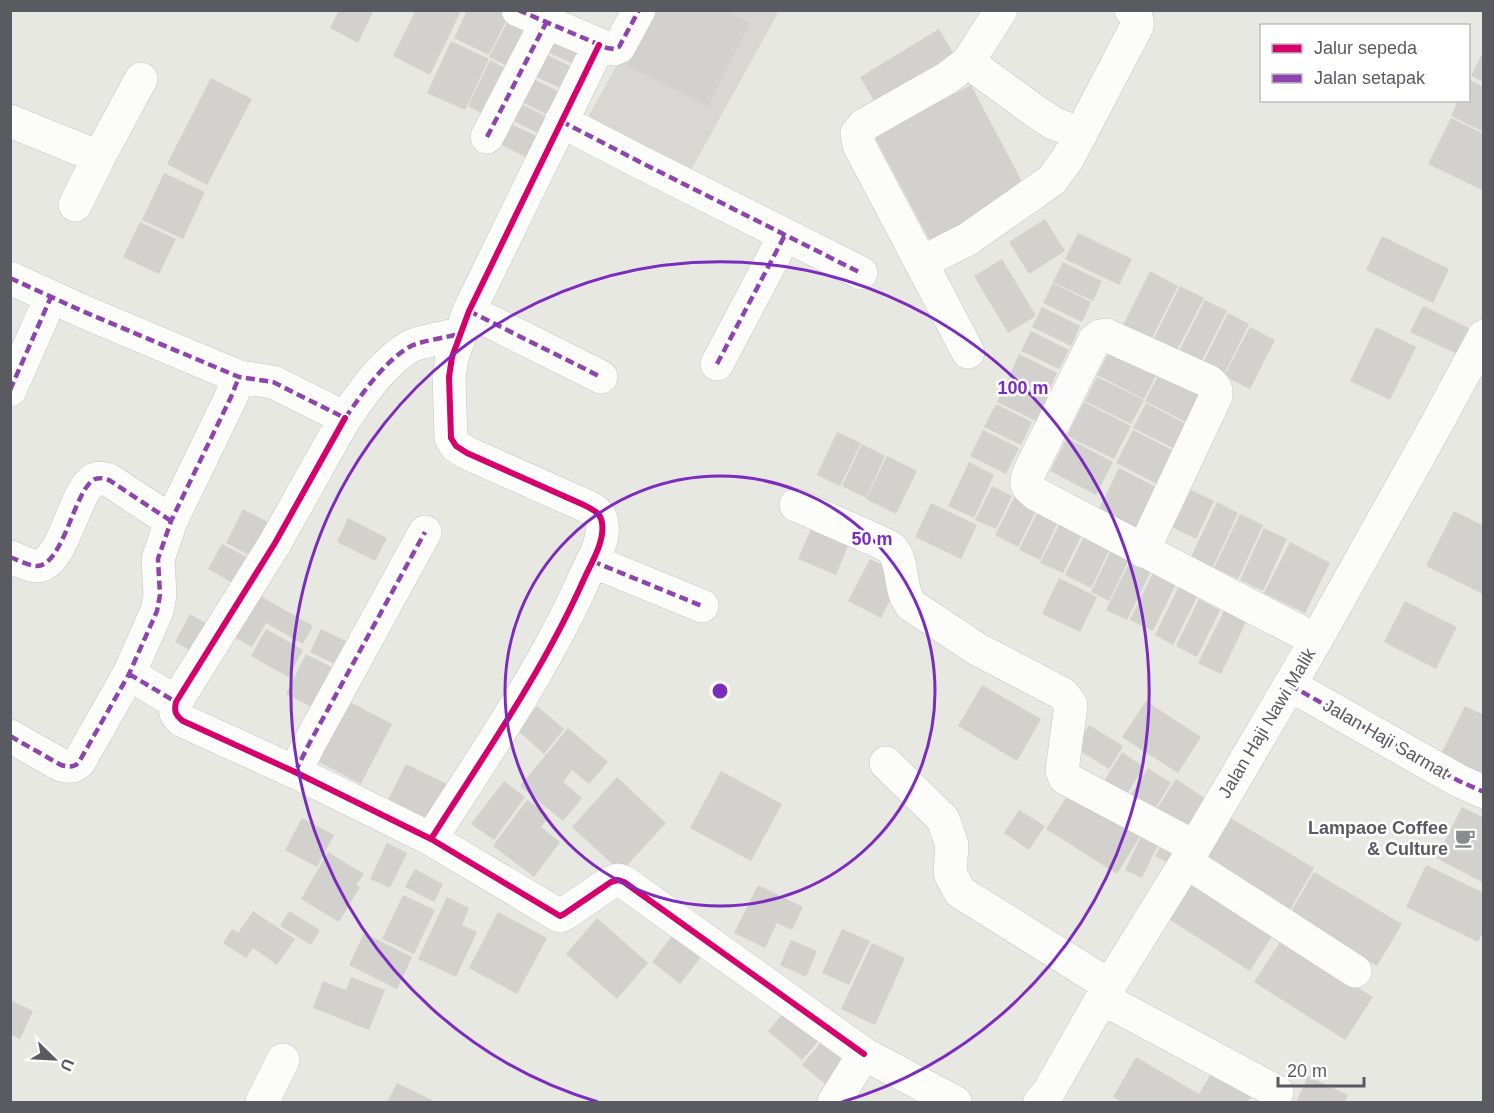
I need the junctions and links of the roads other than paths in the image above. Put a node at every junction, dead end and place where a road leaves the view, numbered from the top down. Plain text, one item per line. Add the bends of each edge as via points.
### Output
1 (639, 10) edge
2 (1001, 10) edge
3 (1131, 10) edge
4 (532, 16) edge
5 (599, 45) junction
6 (968, 62) junction
7 (141, 79) dead end
8 (10, 121) edge
9 (561, 121) junction
10 (1081, 134) junction
11 (487, 137) dead end
12 (99, 157) junction
13 (75, 205) dead end
14 (784, 235) junction
15 (921, 263) junction
16 (861, 273) dead end
17 (10, 278) edge
18 (51, 297) junction
19 (465, 322) junction
20 (1484, 336) edge
21 (968, 352) dead end
22 (717, 364) dead end
23 (239, 377) junction
24 (601, 377) dead end
25 (10, 390) edge
26 (345, 418) junction
27 (796, 505) dead end
28 (171, 521) junction
29 (425, 532) dead end
30 (1143, 551) junction
31 (10, 556) edge
32 (592, 561) junction
33 (702, 606) dead end
34 (1316, 640) junction
35 (129, 674) junction
36 (1290, 685) junction
37 (176, 702) junction
38 (10, 736) edge
39 (886, 763) dead end
40 (295, 772) junction
41 (1484, 792) edge
42 (431, 839) junction
43 (1190, 854) junction
44 (1355, 971) dead end
45 (1106, 992) junction
46 (864, 1054) junction
47 (283, 1060) dead end
48 (1277, 1092) dead end
49 (262, 1102) edge
50 (834, 1102) edge
51 (955, 1102) edge
52 (1040, 1102) edge

1 - 5 street via 619,47
2 - 6 street
3 - 10 street via 1138,20 1137,26
4 - 5 street
4 - 11 street
5 - 9 street
6 - 10 street via 1053,123
6 - 15 street via 857,133 858,145
7 - 12 street
8 - 12 street
9 - 14 street
9 - 19 street
10 - 15 street via 1052,180 968,239
12 - 13 street
14 - 16 street
14 - 22 street
15 - 21 street
17 - 18 street
18 - 23 street
18 - 25 street
19 - 24 street
19 - 26 street via 412,345 390,362
19 - 32 street via 449,376 451,438 467,453 598,512 601,538
20 - 34 street, Jalan Haji Nawi Malik
23 - 26 street via 273,382
23 - 28 street
26 - 37 street via 275,543
27 - 43 street via 891,548 910,605 977,649 1063,694 1071,705 1062,771 1065,778
28 - 31 street via 109,480 94,479 55,554 46,563 36,566
28 - 35 street via 158,559 157,611
29 - 40 street
30 - 30 street via 1036,494 1026,481 1094,341 1100,336 1106,335 1208,381 1217,391
30 - 34 street
32 - 33 street
32 - 42 street via 568,616 525,692
34 - 36 street, Jalan Haji Nawi Malik
35 - 37 street
35 - 38 street via 76,766 61,765
36 - 41 street, Jalan Haji Sarmat
36 - 43 street, Jalan Haji Nawi Malik
37 - 40 street via 175,711 183,721
39 - 45 street via 943,819 952,845 950,873 960,892
40 - 42 street
42 - 46 street via 560,916 610,882 624,882
43 - 44 street
43 - 45 street, Jalan Haji Nawi Malik
45 - 48 street
45 - 52 street, Jalan Haji Nawi Malik
46 - 50 street
46 - 51 street
47 - 49 street

